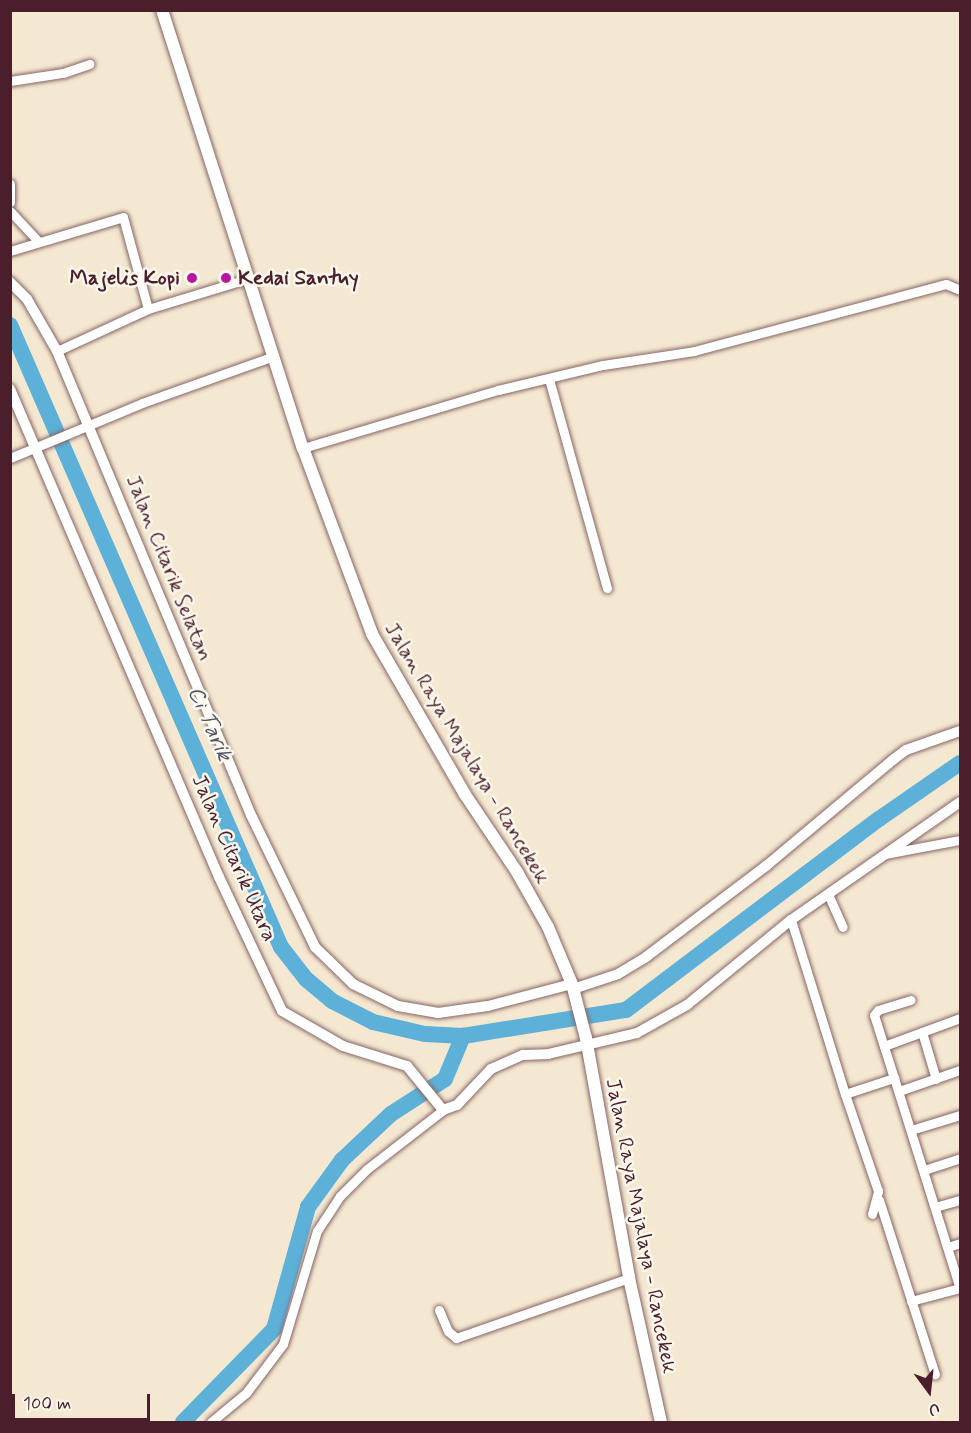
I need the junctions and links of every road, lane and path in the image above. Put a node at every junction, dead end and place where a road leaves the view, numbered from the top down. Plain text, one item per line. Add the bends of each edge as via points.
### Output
1 (162, 10) edge
2 (89, 64) dead end
3 (10, 81) edge
4 (10, 184) edge
5 (10, 202) edge
6 (10, 212) edge
7 (37, 240) junction
8 (10, 251) edge
9 (247, 279) junction
10 (10, 282) edge
11 (960, 290) edge
12 (148, 309) junction
13 (57, 351) junction
14 (274, 356) junction
15 (549, 379) junction
16 (10, 389) edge
17 (86, 425) junction
18 (37, 447) junction
19 (303, 448) junction
20 (10, 459) edge
21 (606, 588) dead end
22 (960, 730) edge
23 (960, 802) edge
24 (960, 840) edge
25 (880, 855) junction
26 (828, 894) junction
27 (791, 920) junction
28 (843, 927) dead end
29 (572, 987) junction
30 (910, 1000) dead end
31 (960, 1018) edge
32 (922, 1032) junction
33 (587, 1042) junction
34 (884, 1046) junction
35 (960, 1070) edge
36 (894, 1078) junction
37 (936, 1079) junction
38 (899, 1091) junction
39 (845, 1094) junction
40 (441, 1108) junction
41 (960, 1114) edge
42 (911, 1130) junction
43 (960, 1158) edge
44 (924, 1170) junction
45 (879, 1200) junction
46 (960, 1200) edge
47 (935, 1207) junction
48 (872, 1214) dead end
49 (960, 1243) edge
50 (948, 1247) junction
51 (629, 1278) junction
52 (960, 1288) edge
53 (911, 1301) junction
54 (439, 1310) dead end
55 (935, 1374) dead end
56 (211, 1422) edge
57 (661, 1422) edge

1 - 9 main road, Jalan Raya Majalaya - Rancekek
2 - 3 street via 63,73
4 - 5 street
6 - 7 street
7 - 8 street
7 - 12 street via 123,217
9 - 12 street
9 - 14 main road, Jalan Raya Majalaya - Rancekek
10 - 13 street, Jalan Citarik Selatan via 27,299
11 - 15 street via 946,284 694,351 603,365
12 - 13 street
13 - 17 street, Jalan Citarik Selatan
14 - 17 street
14 - 19 main road, Jalan Raya Majalaya - Rancekek
15 - 19 street
15 - 21 street
16 - 18 street, Jalan Citarik Utara
17 - 18 street
17 - 29 street, Jalan Citarik Selatan via 251,815 315,947 353,984 398,1006 438,1013
18 - 20 street
18 - 40 street, Jalan Citarik Utara via 219,877 282,1011 343,1046 407,1066
19 - 29 main road, Jalan Raya Majalaya - Rancekek via 372,634 464,793 517,872 548,927
22 - 29 street, Jalan Citarik Selatan via 906,750 766,866 646,957 618,974
23 - 25 street
24 - 25 street
25 - 26 street
26 - 27 street
26 - 28 street
27 - 33 street via 687,1005 637,1033
27 - 39 street
29 - 33 main road, Jalan Raya Majalaya - Rancekek
30 - 34 street via 875,1013
31 - 32 street
32 - 34 street
32 - 37 street
33 - 40 street via 524,1055 491,1069 457,1105
33 - 51 main road, Jalan Raya Majalaya - Rancekek
34 - 36 street
35 - 37 street
36 - 38 street
36 - 39 street
37 - 38 street
38 - 42 street
39 - 45 street
40 - 56 street via 340,1196 317,1231 282,1344 246,1393
41 - 42 street
42 - 44 street
43 - 44 street
44 - 47 street
45 - 48 street
45 - 53 street
46 - 47 street
47 - 50 street
49 - 50 street
50 - 52 street
51 - 54 street via 456,1338 447,1331
51 - 57 main road, Jalan Raya Majalaya - Rancekek
52 - 53 street
53 - 55 street

